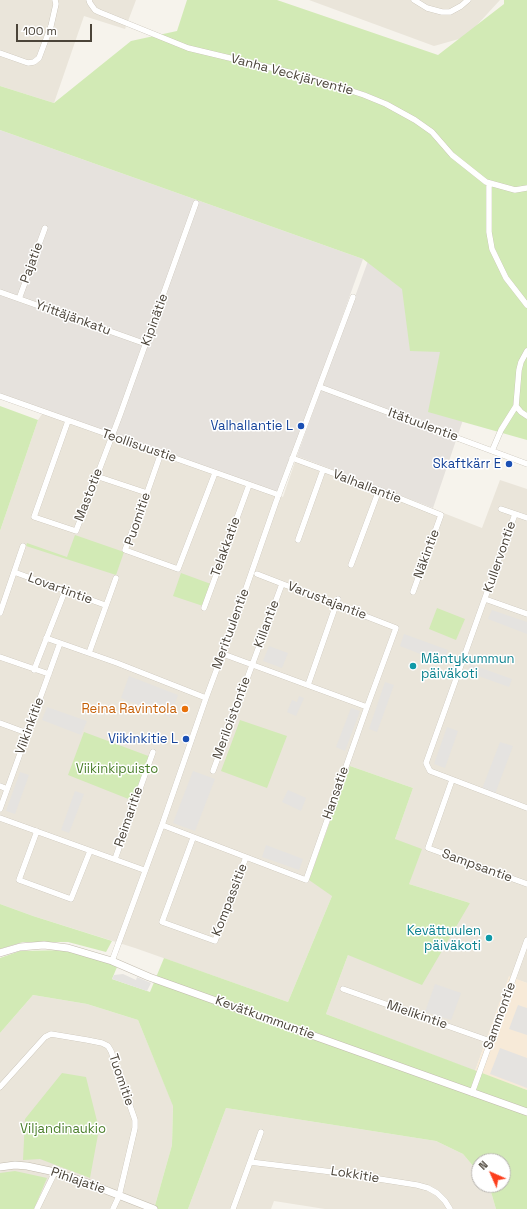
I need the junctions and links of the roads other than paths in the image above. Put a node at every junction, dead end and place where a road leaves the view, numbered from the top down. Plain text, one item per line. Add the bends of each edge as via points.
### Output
1 (56, 0) edge
2 (90, 0) edge
3 (414, 0) edge
4 (468, 0) edge
5 (0, 53) edge
6 (489, 183) junction
7 (527, 188) edge
8 (196, 203) dead end
9 (45, 228) dead end
10 (0, 292) edge
11 (353, 297) dead end
12 (19, 299) junction
13 (527, 305) edge
14 (146, 344) junction
15 (527, 351) edge
16 (320, 387) junction
17 (0, 396) edge
18 (516, 406) junction
19 (527, 416) edge
20 (68, 421) junction
21 (112, 436) junction
22 (492, 451) junction
23 (161, 453) junction
24 (292, 458) junction
25 (527, 464) edge
26 (323, 470) junction
27 (215, 473) junction
28 (96, 476) junction
29 (249, 485) junction
30 (379, 490) junction
31 (147, 493) junction
32 (279, 495) junction
33 (501, 509) dead end
34 (515, 514) junction
35 (441, 515) joint
36 (527, 518) edge
37 (298, 540) dead end
38 (24, 546) dead end
39 (351, 565) dead end
40 (14, 572) junction
41 (257, 574) dead end
42 (116, 578) dead end
43 (282, 584) junction
44 (65, 591) junction
45 (413, 592) dead end
46 (485, 599) junction
47 (337, 602) junction
48 (105, 605) junction
49 (204, 608) dead end
50 (0, 612) edge
51 (527, 614) edge
52 (46, 638) junction
53 (60, 643) junction
54 (88, 653) junction
55 (223, 654) junction
56 (0, 659) edge
57 (252, 665) junction
58 (34, 670) junction
59 (49, 674) junction
60 (308, 685) junction
61 (206, 698) junction
62 (367, 707) junction
63 (0, 723) edge
64 (27, 733) junction
65 (153, 752) dead end
66 (213, 771) dead end
67 (452, 780) junction
68 (0, 786) edge
69 (7, 789) junction
70 (527, 808) edge
71 (0, 809) edge
72 (0, 818) edge
73 (162, 825) junction
74 (37, 831) junction
75 (193, 838) junction
76 (90, 851) junction
77 (246, 857) junction
78 (115, 859) junction
79 (144, 870) junction
80 (527, 884) edge
81 (527, 940) edge
82 (0, 953) edge
83 (112, 961) junction
84 (343, 989) dead end
85 (490, 1042) junction
86 (0, 1087) edge
87 (472, 1093) junction
88 (527, 1112) edge
89 (261, 1132) dead end
90 (250, 1162) junction
91 (0, 1167) edge
92 (54, 1172) junction
93 (119, 1196) junction
94 (38, 1209) edge
95 (114, 1209) edge
96 (154, 1209) edge
97 (233, 1209) edge
98 (450, 1209) edge

1 - 5 street via 51,26 39,58 28,63
2 - 6 street, Vanha Veckjärventie via 99,12 188,48 309,77 386,104 432,132 452,155
3 - 4 street via 427,8 446,12 462,6
6 - 7 street, Vanha Veckjärventie via 515,190
6 - 13 street via 488,232 492,249 506,278
8 - 14 street, Kipinätie
9 - 12 street, Pajatie
10 - 12 street, Yrittäjänkatu
11 - 16 street, Merituulentie
12 - 14 street, Yrittäjänkatu
14 - 21 street, Kipinätie
15 - 18 street via 518,370
16 - 22 street, Itätuulentie
16 - 24 street, Merituulentie
17 - 20 street, Teollisuustie
18 - 19 street
18 - 22 street
20 - 21 street, Teollisuustie
20 - 28 street, Mastotie via 34,517 76,531
21 - 23 street, Teollisuustie
21 - 28 street, Mastotie
22 - 25 street, Itätuulentie
23 - 27 street, Teollisuustie
23 - 31 street, Puomitie
24 - 26 street, Valhallantie
24 - 32 street, Merituulentie
26 - 30 street, Valhallantie
26 - 37 street
27 - 29 street, Teollisuustie
27 - 31 street, Puomitie via 178,569 125,550
28 - 31 street
29 - 32 street, Teollisuustie
29 - 49 street, Telakkatie
30 - 35 street, Valhallantie
30 - 39 street
32 - 55 street, Merituulentie
33 - 34 street, Kullervontie
34 - 36 street, Kullervontie
34 - 46 street, Kullervontie
35 - 45 street, Näkintie
38 - 40 street
40 - 44 street, Lovartintie
40 - 50 street
41 - 43 street, Varustajantie
42 - 48 street
43 - 47 street, Varustajantie
43 - 57 street, Killantie
44 - 48 street, Lovartintie
44 - 52 street
46 - 51 street
46 - 67 street, Kullervontie via 426,764 430,771
47 - 60 street
47 - 62 street, Varustajantie via 396,628
48 - 54 street
52 - 53 street
52 - 58 street
53 - 54 street
53 - 59 street, Viikinkitie
54 - 61 street
55 - 57 street
55 - 61 street, Merituulentie
56 - 58 street
57 - 60 street
57 - 66 street, Meriloistontie
58 - 59 street
59 - 64 street, Viikinkitie
60 - 62 street
61 - 73 street, Merituulentie
62 - 77 street, Hansatie via 306,880
63 - 64 street
64 - 69 street, Viikinkitie
65 - 78 street, Reimaritie
67 - 70 street, Kullervontie
67 - 80 street, Sampsantie via 428,848
68 - 69 street
69 - 71 street, Viikinkitie
72 - 74 street
73 - 75 street, Hansatie
73 - 79 street, Merituulentie
74 - 76 street
74 - 76 street via 19,880 71,899
75 - 77 street, Hansatie
75 - 77 street, Kompassitie via 162,922 215,941
76 - 78 street
78 - 79 street
79 - 83 street, Merituulentie
81 - 85 street, Sammontie
82 - 83 street, Kevätkummuntie via 20,947 44,945 68,948
83 - 87 street, Kevätkummuntie via 149,977
84 - 85 street, Mielikintie
85 - 87 street, Sammontie
86 - 93 street, Tuomitie via 51,1034 108,1046 135,1120
87 - 88 street, Kevätkummuntie
89 - 90 street
90 - 97 street
90 - 98 street, Lokkitie via 417,1185 437,1193
91 - 92 street, Pihlajatie via 27,1166
92 - 93 street, Pihlajatie
92 - 94 street
93 - 95 street
93 - 96 street, Pihlajatie

